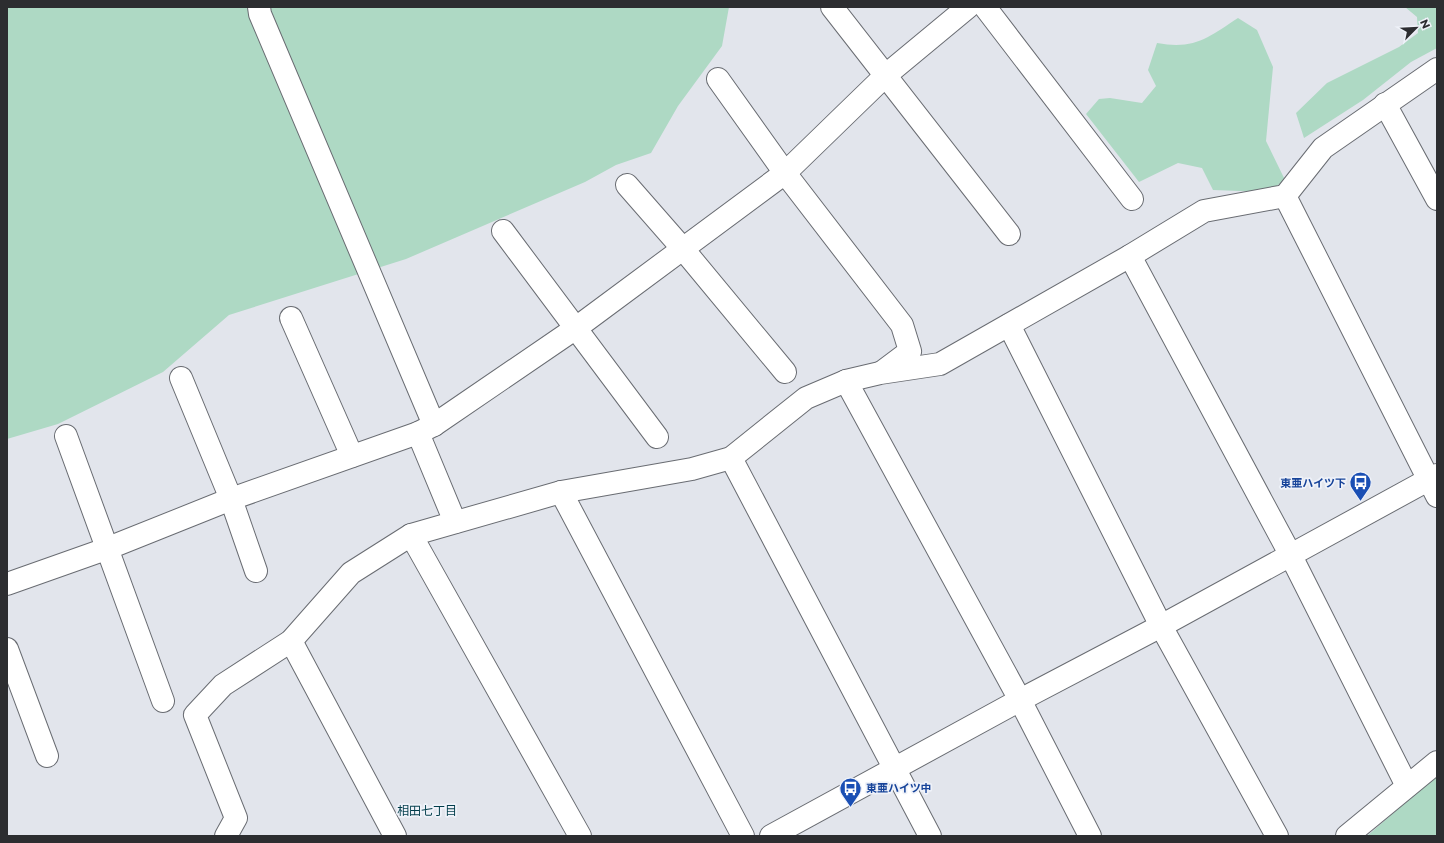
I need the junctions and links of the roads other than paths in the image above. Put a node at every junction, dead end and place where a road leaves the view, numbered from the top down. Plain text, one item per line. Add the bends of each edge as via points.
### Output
1 (259, 7) edge
2 (832, 7) edge
3 (968, 7) edge
4 (985, 7) edge
5 (1437, 70) edge
6 (886, 75) junction
7 (718, 79) dead end
8 (1384, 104) junction
9 (785, 173) junction
10 (627, 185) dead end
11 (1286, 196) junction
12 (1132, 199) dead end
13 (1437, 200) edge
14 (503, 230) dead end
15 (1009, 234) dead end
16 (684, 249) junction
17 (1130, 256) junction
18 (291, 318) dead end
19 (1009, 325) junction
20 (576, 328) junction
21 (785, 372) dead end
22 (880, 373) junction
23 (181, 378) dead end
24 (846, 381) junction
25 (426, 429) junction
26 (66, 436) dead end
27 (657, 437) dead end
28 (352, 456) junction
29 (731, 458) junction
30 (1434, 484) edge
31 (561, 492) junction
32 (231, 499) junction
33 (455, 522) junction
34 (411, 535) junction
35 (106, 549) junction
36 (1290, 554) junction
37 (256, 571) dead end
38 (7, 584) edge
39 (1161, 626) junction
40 (291, 641) junction
41 (7, 649) edge
42 (1020, 700) junction
43 (163, 701) dead end
44 (47, 756) dead end
45 (1437, 762) edge
46 (894, 768) junction
47 (1407, 786) junction
48 (226, 836) edge
49 (395, 836) edge
50 (580, 836) edge
51 (743, 836) edge
52 (771, 836) edge
53 (930, 836) edge
54 (1090, 836) edge
55 (1277, 836) edge
56 (1347, 836) edge

1 - 25 street
2 - 6 street
3 - 6 street
4 - 12 street
5 - 8 street
6 - 9 street
6 - 15 street
7 - 9 street
8 - 11 street via 1322,148
8 - 13 street
9 - 16 street
9 - 22 street via 902,325 910,351
10 - 16 street
11 - 17 street via 1204,211
11 - 30 street
14 - 20 street
16 - 20 street
16 - 21 street
17 - 19 street
17 - 36 street
18 - 28 street
19 - 22 street via 940,364
19 - 39 street
20 - 25 street
20 - 27 street
22 - 24 street
23 - 32 street
24 - 29 street via 806,398
24 - 42 street
25 - 28 street
25 - 33 street
26 - 35 street
28 - 32 street
29 - 31 street via 692,469
29 - 46 street
30 - 36 street
31 - 33 street
31 - 51 street
32 - 35 street
32 - 37 street
33 - 34 street
34 - 40 street via 351,573
34 - 50 street
35 - 38 street
35 - 43 street
36 - 39 street
36 - 47 street
39 - 42 street
39 - 55 street
40 - 48 street via 223,685 195,715 236,818
40 - 49 street
41 - 44 street
42 - 46 street
42 - 54 street
45 - 47 street
46 - 52 street
46 - 53 street
47 - 56 street

